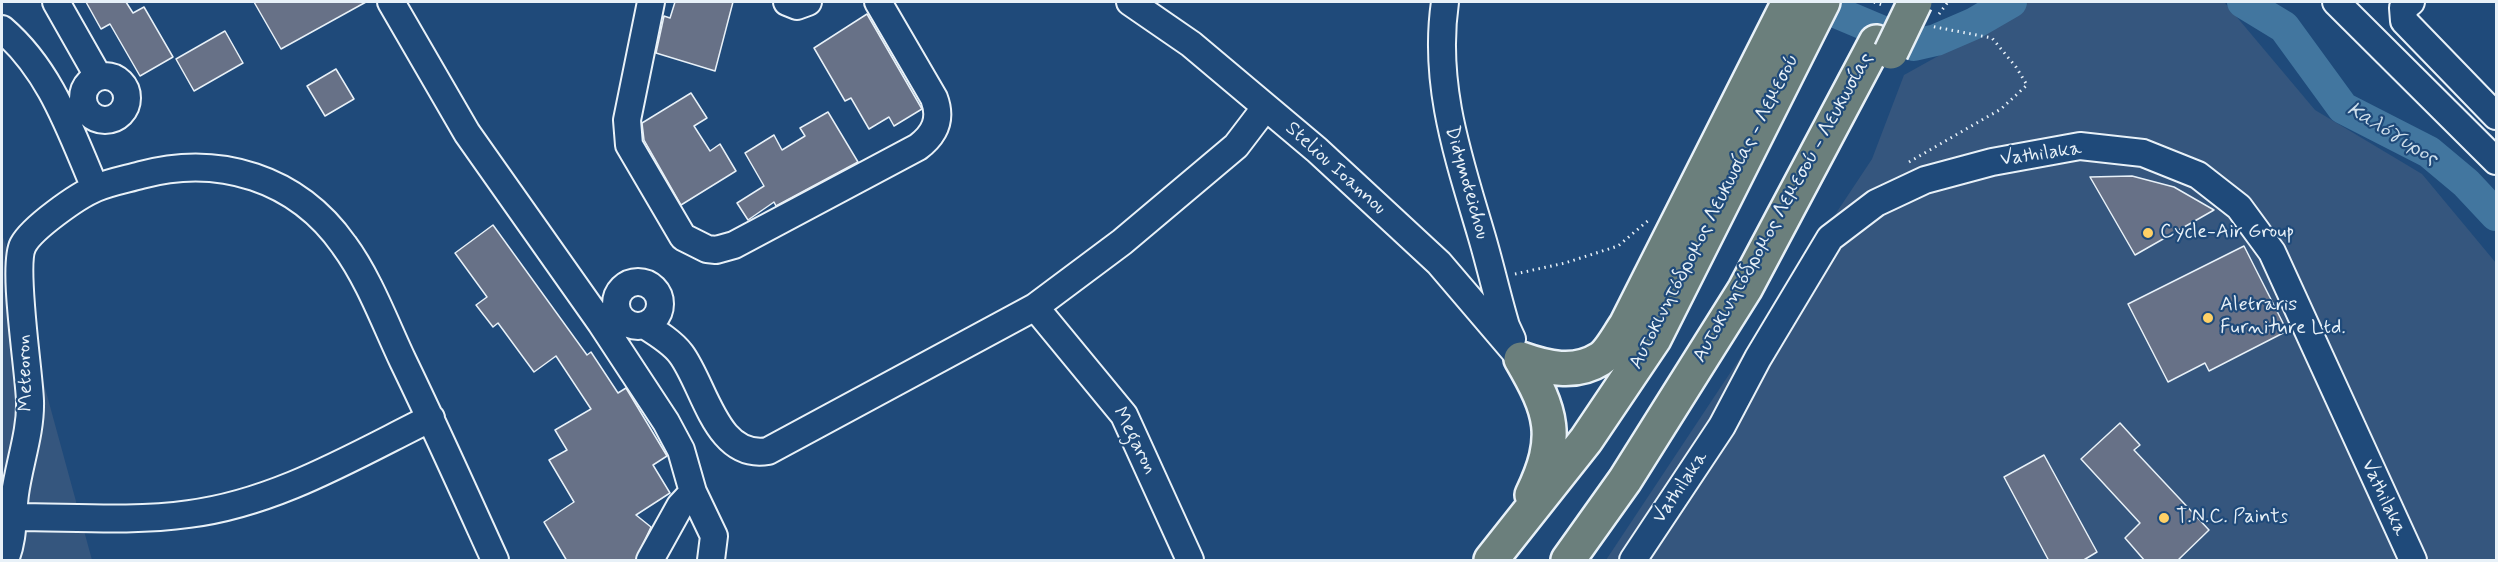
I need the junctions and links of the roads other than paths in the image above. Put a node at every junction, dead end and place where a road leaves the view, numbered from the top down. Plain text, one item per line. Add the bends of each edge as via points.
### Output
1 (56, 2) edge
2 (391, 2) edge
3 (651, 2) edge
4 (787, 2) edge
5 (808, 2) edge
6 (878, 2) edge
7 (1130, 2) edge
8 (1445, 2) edge
9 (2410, 2) edge
10 (2343, 4) edge
11 (1906, 9) edge
12 (1801, 10) edge
13 (2, 29) edge
14 (2427, 44) junction
15 (2408, 73) junction
16 (99, 76) dead end
17 (1265, 108) junction
18 (2496, 116) edge
19 (2496, 161) edge
20 (95, 188) junction
21 (660, 301) junction
22 (1035, 307) junction
23 (610, 319) junction
24 (644, 325) junction
25 (681, 353) junction
26 (1521, 358) junction
27 (431, 418) junction
28 (693, 492) junction
29 (15, 517) junction
30 (1516, 529) junction
31 (5, 561) edge
32 (495, 561) edge
33 (650, 561) edge
34 (711, 561) edge
35 (1190, 561) edge
36 (1491, 561) edge
37 (1568, 561) edge
38 (1633, 561) edge
39 (2413, 561) edge

1 - 16 street
2 - 23 street via 467,133
3 - 6 street via 627,120 628,145 678,231 699,247 716,250 734,245 918,147 932,135 938,113 934,98
4 - 5 street via 796,6
7 - 17 street, Steliou Ioannou via 1191,44
8 - 26 street, Didymoteichou via 1441,31 1445,103 1506,326
9 - 14 street via 2403,8 2404,21
10 - 15 street
11 - 37 highway, Αυτοκινητόδρομος Λεμεσού - Λευκωσίας via 1744,289 1625,480
12 - 26 highway via 1626,325 1601,359 1576,368 1544,367
12 - 30 highway, Αυτοκινητόδρομος Λευκωσίας - Λεμεσού via 1654,339 1586,440
13 - 20 street via 21,45 58,101
14 - 15 street
14 - 18 street
15 - 19 street
17 - 22 street via 1236,146 1122,242
17 - 26 street, Steliou Ioannou via 1317,150 1439,263
20 - 27 street via 164,170 207,168 255,176 303,202 335,233 354,261
20 - 29 street, Meteoron via 39,225 22,247 19,273 30,404
21 - 23 street via 650,285 629,284 623,287
21 - 24 street via 656,317
21 - 25 street via 675,324
22 - 25 street via 777,447 759,453 744,450 728,438
22 - 35 street, Megaron via 1124,415
23 - 24 street
23 - 28 street via 674,435
24 - 25 street
26 - 30 highway via 1547,408 1550,429 1542,475
27 - 29 street via 305,480 224,508 158,518
27 - 32 street
28 - 33 street via 680,506
28 - 34 street via 714,536
29 - 31 street, Meteoron
30 - 36 highway, Αυτοκινητόδρομος Λευκωσίας - Λεμεσού
38 - 39 street, Vathilaka via 1722,426 1830,238 1876,203 1925,180 1992,162 2080,146 2143,153 2198,175 2239,207 2271,252

